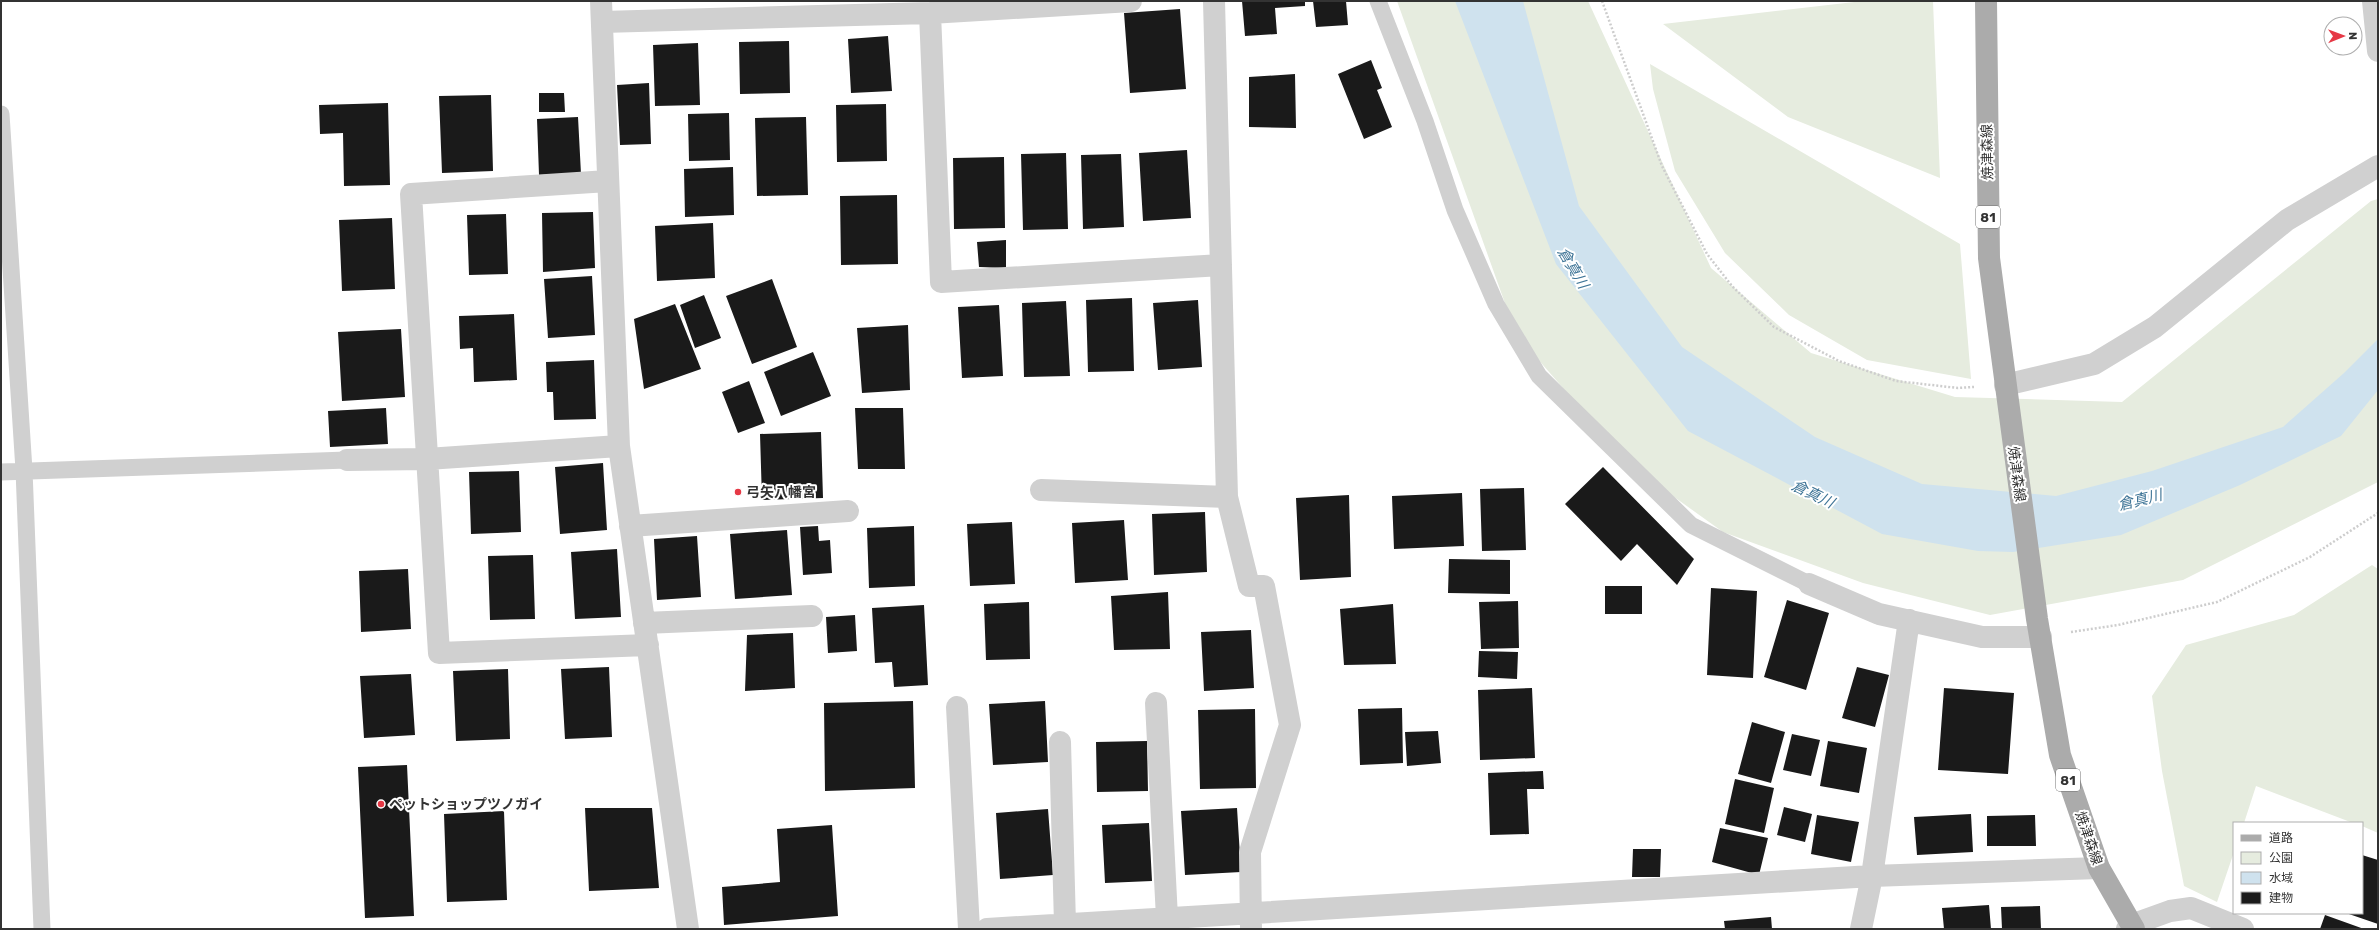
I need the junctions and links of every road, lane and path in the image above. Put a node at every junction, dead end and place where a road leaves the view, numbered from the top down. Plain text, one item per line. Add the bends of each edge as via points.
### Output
1 (601, 1) edge
2 (1131, 1) edge
3 (1214, 1) edge
4 (1378, 1) edge
5 (1602, 1) edge
6 (1986, 1) edge
7 (2373, 1) edge
8 (930, 12) junction
9 (602, 22) junction
10 (2378, 51) edge
11 (1, 114) edge
12 (2378, 166) edge
13 (608, 181) junction
14 (1221, 265) junction
15 (2005, 385) junction
16 (619, 446) junction
17 (427, 459) junction
18 (347, 460) joint
19 (24, 470) junction
20 (1, 472) edge
21 (1041, 490) dead end
22 (1227, 497) junction
23 (848, 511) dead end
24 (2378, 513) edge
25 (630, 526) junction
26 (1809, 584) joint
27 (812, 616) dead end
28 (1909, 620) junction
29 (644, 623) junction
30 (2039, 628) junction
31 (648, 645) junction
32 (1156, 703) dead end
33 (957, 707) dead end
34 (1060, 742) dead end
35 (2098, 868) junction
36 (1872, 876) junction
37 (1167, 918) junction
38 (1250, 921) edge
39 (1066, 924) junction
40 (2131, 928) edge
41 (42, 929) edge
42 (688, 929) edge
43 (969, 929) edge
44 (987, 929) edge
45 (1861, 929) edge
46 (2243, 929) edge

1 - 9 street
2 - 8 street
3 - 14 street
4 - 26 lane via 1425,121 1455,210 1496,304 1539,376 1691,525
5 - 15 path via 1662,166 1707,254 1732,286 1774,327 1839,361 1896,381 1958,388
6 - 15 main road, 焼津森線 / 81 via 1989,258
7 - 10 street
8 - 9 street
8 - 14 street via 941,282
9 - 13 street
11 - 19 lane
12 - 15 street via 2287,220 2155,327 2094,364
13 - 16 street
13 - 17 street via 411,194
14 - 22 street
15 - 30 main road, 焼津森線 / 81
16 - 17 street
16 - 25 street
17 - 18 street
17 - 31 street via 439,653
18 - 19 lane
19 - 20 lane
19 - 41 lane
21 - 22 street
22 - 38 street via 1249,586 1264,586 1290,725 1250,852
23 - 25 street
24 - 30 path via 2310,557 2217,602 2118,625
25 - 29 street
26 - 28 street via 1879,614
27 - 29 street
28 - 30 street via 1982,636
28 - 36 street
29 - 31 street
30 - 35 main road, 焼津森線 / 81 via 2060,755
31 - 42 street
32 - 37 street
33 - 43 street
34 - 39 street
35 - 36 street
35 - 40 main road, 焼津森線 / 81
36 - 38 street
36 - 45 street
37 - 38 street
37 - 39 street
39 - 44 street
40 - 46 street via 2170,911 2191,908

